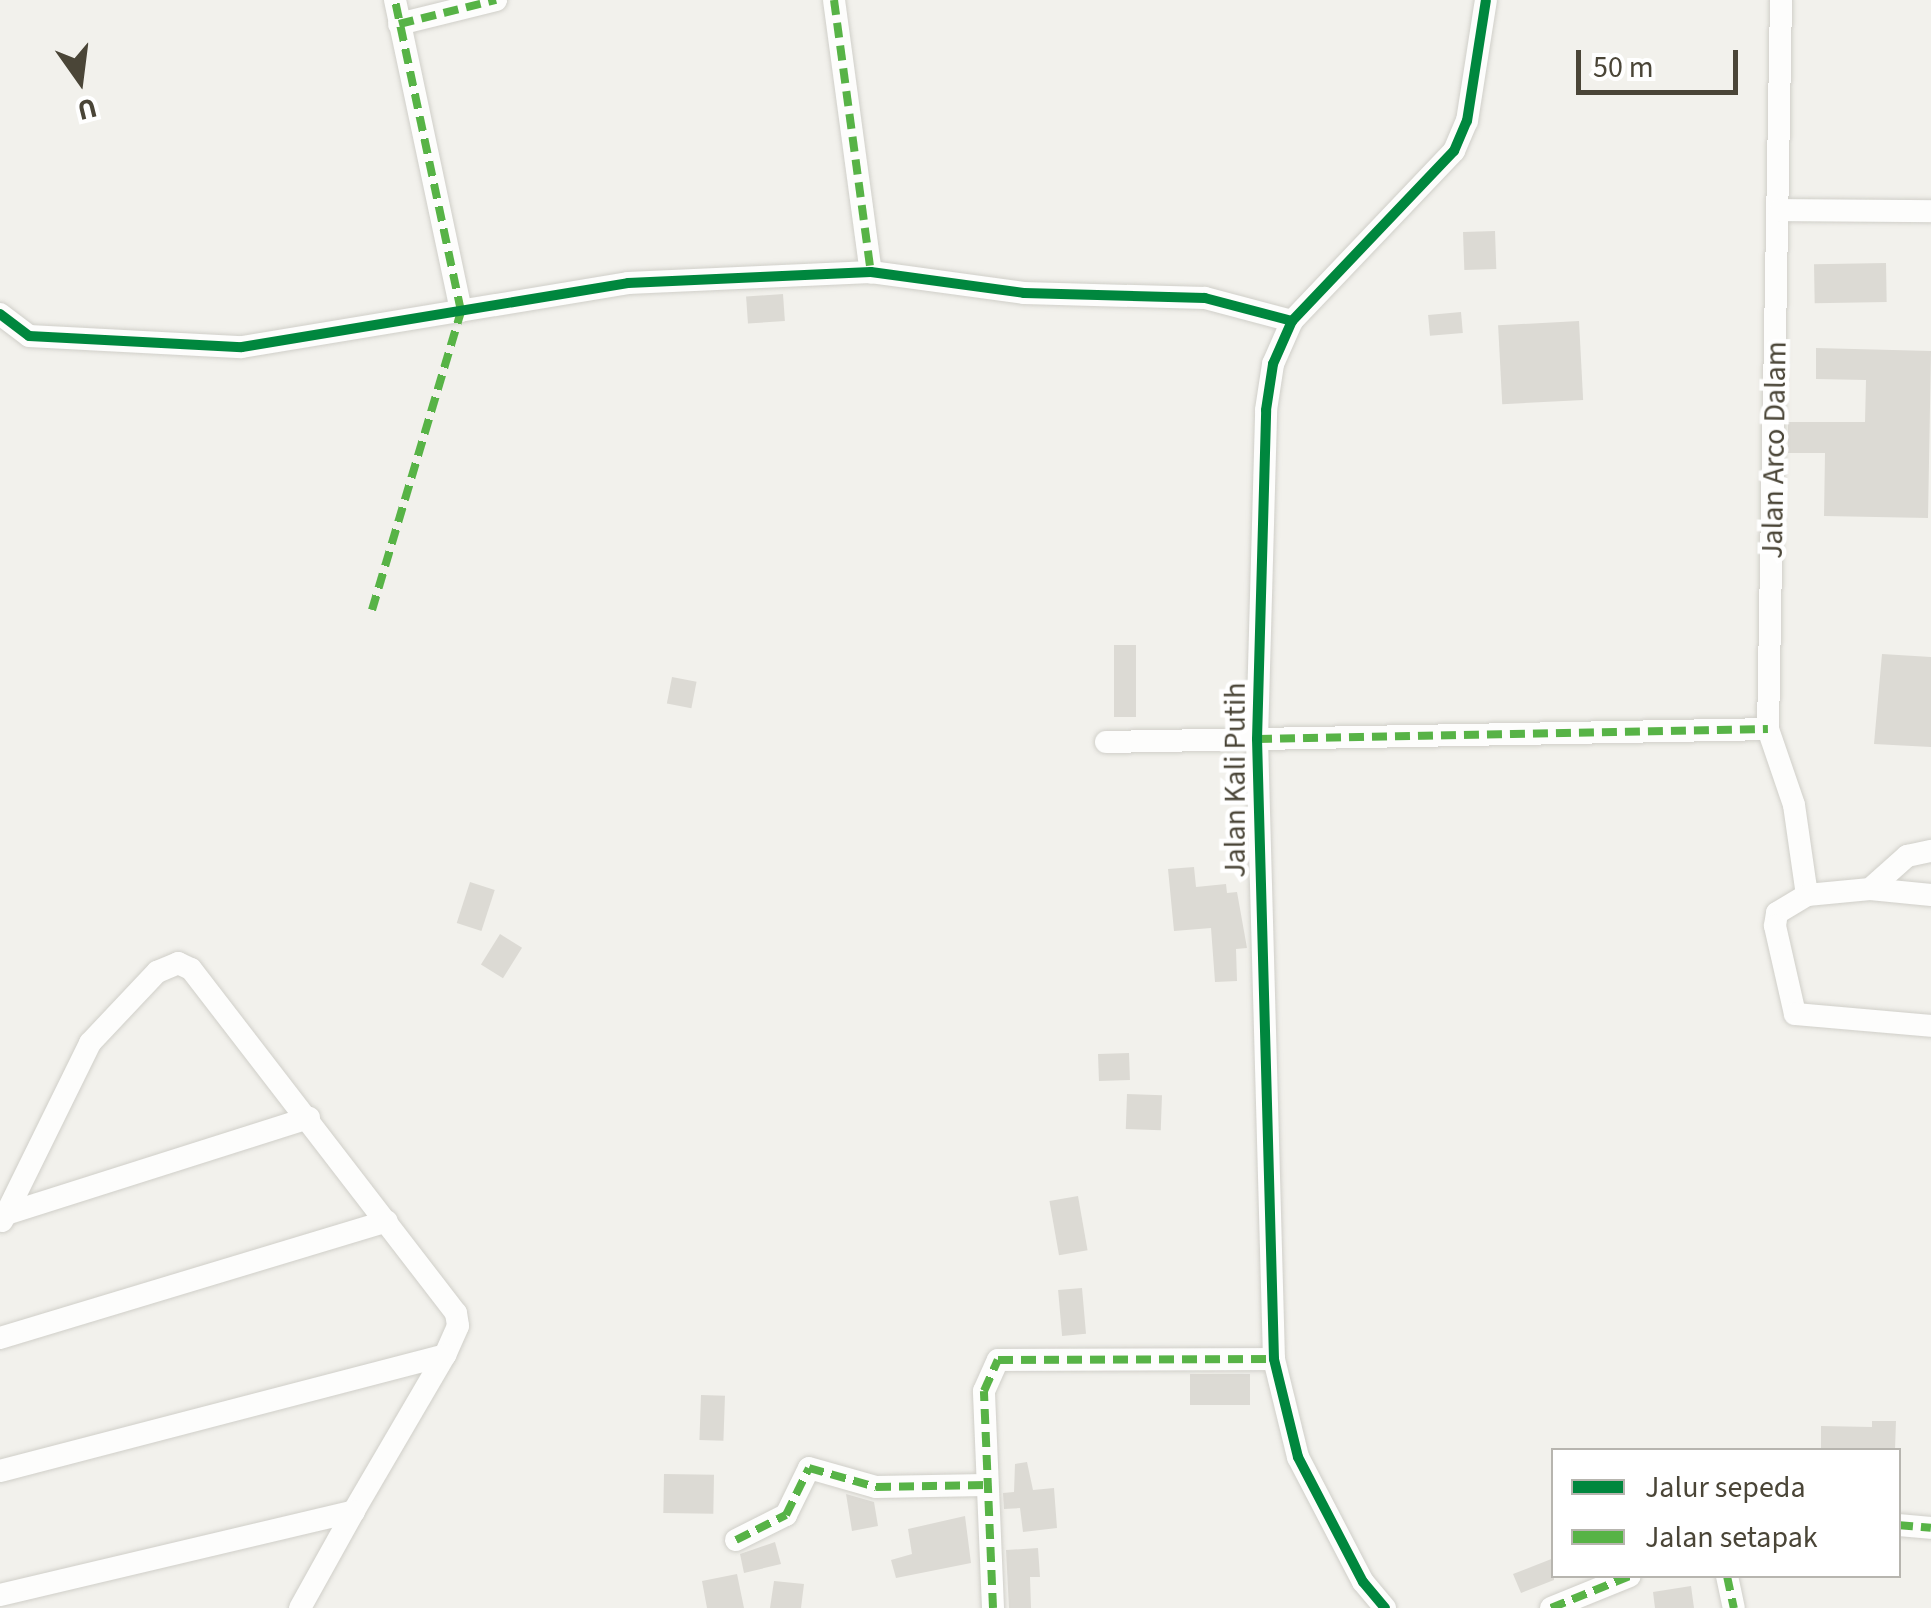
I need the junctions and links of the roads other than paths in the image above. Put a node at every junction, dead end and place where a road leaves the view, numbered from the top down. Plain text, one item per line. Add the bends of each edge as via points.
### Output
1 (395, 0) edge
2 (496, 0) edge
3 (834, 0) edge
4 (1486, 0) edge
5 (1781, 0) edge
6 (399, 24) junction
7 (1780, 210) junction
8 (1931, 211) edge
9 (871, 272) junction
10 (461, 311) junction
11 (0, 314) edge
12 (1292, 321) junction
13 (1768, 729) junction
14 (1257, 739) junction
15 (1106, 742) dead end
16 (1931, 851) edge
17 (1870, 889) junction
18 (1807, 895) junction
19 (1931, 895) edge
20 (1931, 1026) edge
21 (310, 1118) junction
22 (3, 1219) edge
23 (386, 1221) junction
24 (0, 1338) edge
25 (445, 1355) junction
26 (1274, 1359) junction
27 (0, 1471) edge
28 (986, 1485) junction
29 (354, 1511) junction
30 (1901, 1525) edge
31 (1931, 1528) edge
32 (736, 1540) dead end
33 (1625, 1578) edge
34 (1726, 1578) edge
35 (0, 1595) edge
36 (300, 1608) edge
37 (993, 1608) edge
38 (1385, 1608) edge
39 (1551, 1608) edge
40 (1734, 1608) edge

1 - 6 street
2 - 6 street
3 - 9 street
4 - 12 street, Jalan Kali Putih via 1467,121 1454,151
5 - 7 street, Jalan Arco Dalam
6 - 10 street
7 - 8 street
7 - 13 street, Jalan Arco Dalam
9 - 10 street via 628,284
9 - 12 street via 1024,293 1204,298
10 - 11 street via 242,346 29,336
12 - 14 street, Jalan Kali Putih via 1273,364 1266,410
13 - 14 street
13 - 18 street, Jalan Arco Dalam via 1798,819
14 - 15 street
14 - 26 street, Jalan Kali Putih
16 - 17 street via 1907,856
17 - 18 street
17 - 19 street
18 - 20 street via 1777,912 1775,926 1795,1014
21 - 22 street
21 - 22 street via 192,969 169,964 77,1062
21 - 23 street
23 - 24 street
23 - 25 street via 456,1313 458,1326
25 - 27 street
25 - 29 street
26 - 28 street via 998,1360 984,1391
26 - 38 street, Jalan Kali Putih via 1298,1457 1363,1582
28 - 32 street via 876,1487 809,1468 786,1515
28 - 37 street
29 - 35 street
29 - 36 street
30 - 31 street
33 - 39 street
34 - 40 street

